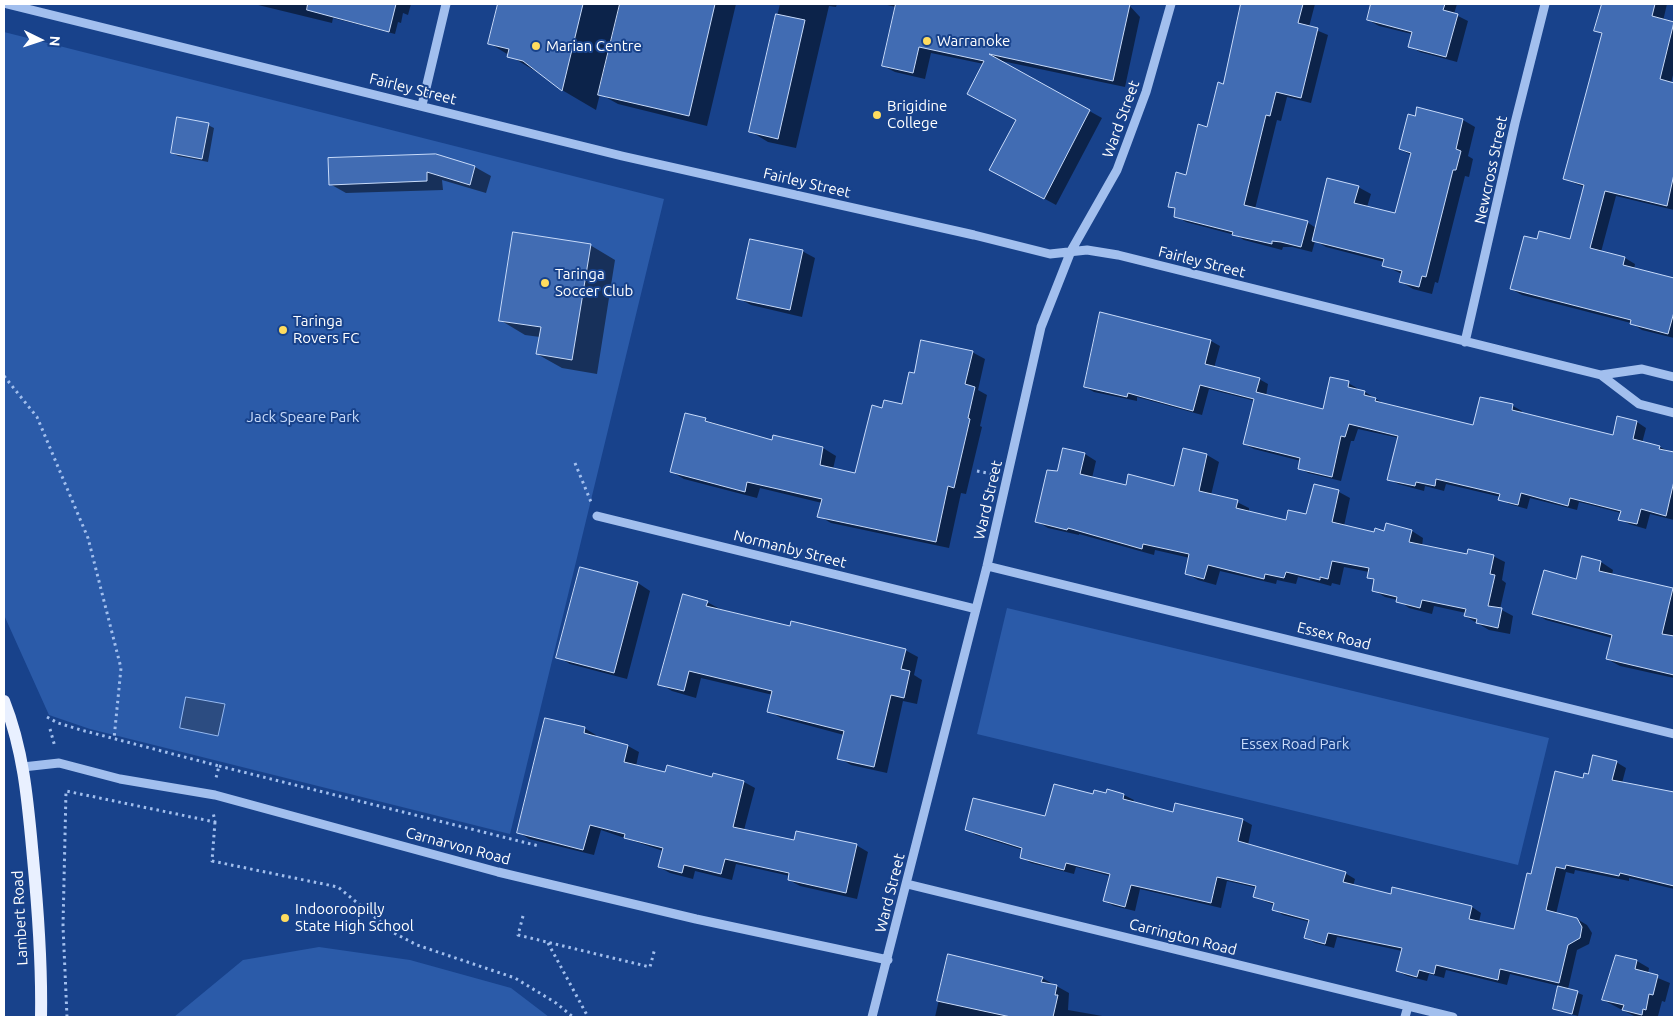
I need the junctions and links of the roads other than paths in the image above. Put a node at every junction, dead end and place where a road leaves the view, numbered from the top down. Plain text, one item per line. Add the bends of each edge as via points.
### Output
1 (7, 4) edge
2 (446, 4) edge
3 (1171, 4) edge
4 (1545, 4) edge
5 (422, 105) junction
6 (1071, 251) junction
7 (1465, 342) junction
8 (1601, 375) junction
9 (1674, 377) edge
10 (1674, 413) edge
11 (597, 516) dead end
12 (987, 566) junction
13 (976, 609) junction
14 (4, 701) edge
15 (1674, 734) edge
16 (23, 767) junction
17 (907, 884) junction
18 (888, 960) junction
19 (1408, 1006) junction
20 (41, 1017) edge
21 (872, 1017) edge
22 (1406, 1017) edge
23 (1453, 1017) edge

1 - 5 street, Fairley Street
2 - 5 street
3 - 6 street, Ward Street via 1146,92 1117,170
4 - 7 street, Newcross Street
5 - 6 street, Fairley Street via 622,156 1050,254
6 - 7 street, Fairley Street via 1118,255
6 - 12 street, Ward Street via 1040,327
7 - 8 street, Fairley Street
8 - 9 street, Fairley Street via 1642,369
8 - 10 street, Fairley Street via 1639,404
11 - 13 street, Normanby Street
12 - 13 street, Ward Street
12 - 15 street, Essex Road
13 - 17 street, Ward Street
14 - 16 main road, Lambert Road
16 - 18 street, Carnarvon Road via 59,763 120,779 215,795 498,872
16 - 20 main road, Lambert Road via 37,901
17 - 18 street, Ward Street
17 - 19 street, Carrington Road
18 - 21 street, Ward Street
19 - 22 street
19 - 23 street, Carrington Road

